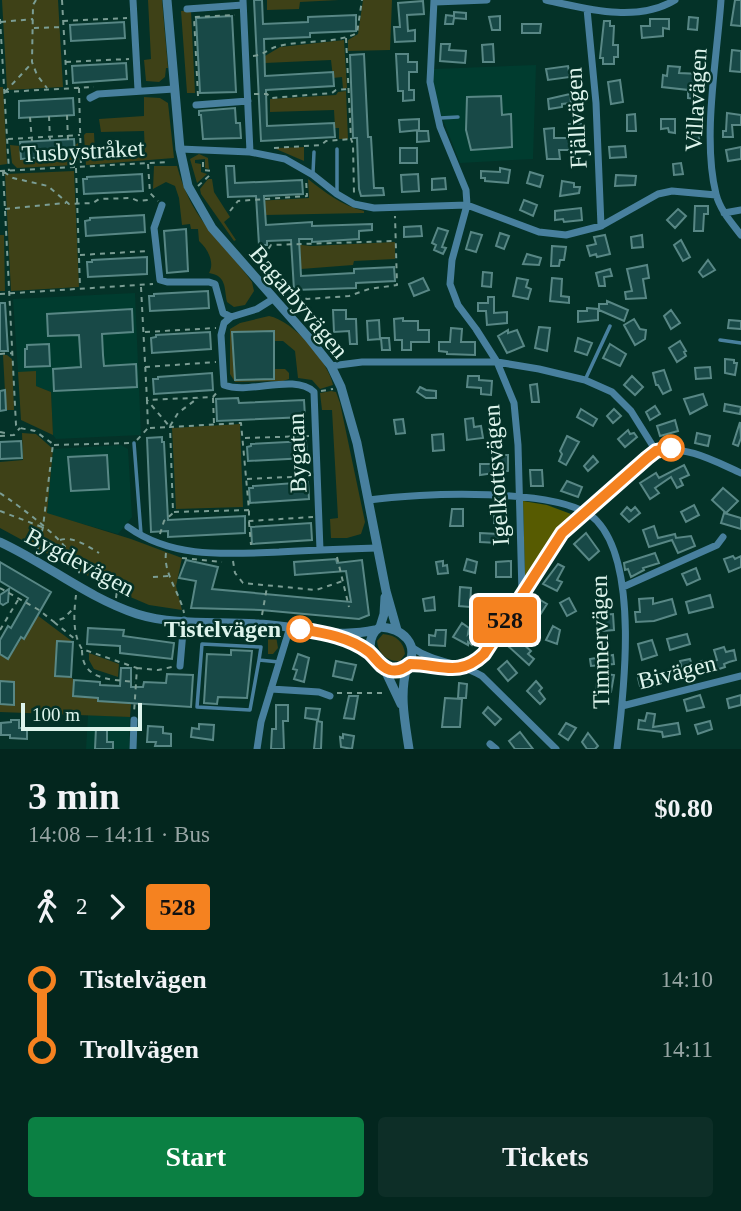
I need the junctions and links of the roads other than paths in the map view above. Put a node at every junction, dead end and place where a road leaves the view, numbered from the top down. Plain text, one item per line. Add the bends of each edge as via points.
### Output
1 (133, 0) edge
2 (167, 0) edge
3 (487, 0) edge
4 (546, 0) edge
5 (594, 0) edge
6 (675, 0) edge
7 (721, 0) edge
8 (435, 1) edge
9 (243, 3) edge
10 (187, 9) dead end
11 (587, 9) junction
12 (596, 9) junction
13 (174, 89) junction
14 (138, 90) junction
15 (90, 98) dead end
16 (197, 101) road end
17 (248, 101) junction
18 (458, 117) dead end
19 (438, 118) junction
20 (180, 149) junction
21 (337, 149) dead end
22 (250, 152) junction
23 (314, 152) dead end
24 (310, 173) junction
25 (337, 194) junction
26 (716, 195) junction
27 (162, 205) road end
28 (467, 205) junction
29 (741, 210) edge
30 (723, 213) junction
31 (601, 226) junction
32 (741, 235) edge
33 (273, 299) junction
34 (231, 317) junction
35 (610, 327) dead end
36 (720, 340) dead end
37 (741, 343) edge
38 (497, 362) junction
39 (331, 366) junction
40 (585, 380) junction
41 (134, 443) road end
42 (656, 451) junction
43 (741, 473) edge
44 (519, 497) junction
45 (369, 500) junction
46 (586, 511) junction
47 (128, 527) dead end
48 (141, 536) junction
49 (723, 537) dead end
50 (0, 542) edge
51 (377, 548) junction
52 (320, 550) junction
53 (623, 587) junction
54 (386, 591) junction
55 (522, 593) junction
56 (184, 617) junction
57 (290, 627) junction
58 (377, 628) junction
59 (397, 630) junction
60 (333, 634) junction
61 (413, 648) junction
62 (371, 653) junction
63 (259, 660) junction
64 (279, 662) junction
65 (409, 665) junction
66 (180, 666) road end
67 (467, 667) junction
68 (384, 668) junction
69 (741, 676) edge
70 (271, 689) junction
71 (330, 696) road end
72 (622, 706) junction
73 (403, 711) junction
74 (134, 720) road end
75 (133, 749) edge
76 (257, 749) edge
77 (409, 749) edge
78 (556, 749) edge
79 (617, 749) edge

1 - 14 street
2 - 13 street, Bagarbyvägen
3 - 8 street
4 - 11 street
5 - 12 street
6 - 12 street via 658,10 621,13
7 - 26 street, Villavägen via 709,143
8 - 19 street, Igelkottsvägen via 429,69
9 - 10 street
9 - 17 street
11 - 12 street
11 - 31 street, Fjällvägen
13 - 14 street
13 - 20 street, Bagarbyvägen
14 - 15 street
16 - 17 street
17 - 22 street
18 - 19 lane
19 - 28 street, Igelkottsvägen via 466,190
20 - 22 street
20 - 33 street, Bagarbyvägen via 188,186 212,228
21 - 25 lane
22 - 24 street via 285,159
23 - 24 lane
24 - 25 street
25 - 28 street via 374,208
26 - 30 street, Villavägen
26 - 31 street via 658,194
27 - 34 street via 154,228 160,280 215,284 223,313
28 - 31 street via 539,232 566,235
28 - 38 street, Igelkottsvägen via 450,284 458,305
29 - 30 street
30 - 32 street, Villavägen
33 - 34 street
33 - 39 street, Bagarbyvägen
34 - 52 street, Bygatan via 221,335 224,385 293,385 314,393
35 - 40 lane
36 - 37 lane
38 - 39 street
38 - 40 street
38 - 44 street, Igelkottsvägen via 514,403
39 - 45 street, Bagarbyvägen via 347,402
40 - 42 street via 612,392 631,411
41 - 48 lane
42 - 43 street via 671,448 693,453
42 - 46 street
44 - 45 street via 474,494
44 - 46 street
44 - 55 street, Igelkottsvägen
45 - 51 street, Bagarbyvägen
46 - 53 street, Timmervägen via 611,542
46 - 55 street via 562,533
47 - 48 street
48 - 52 street via 184,551 215,555
49 - 53 street via 717,545
50 - 56 street, Bygdevägen via 136,614
51 - 52 street
51 - 54 street, Bagarbyvägen
53 - 72 street, Timmervägen
54 - 58 street, Bagarbyvägen
54 - 59 street, Bagarbyvägen
55 - 67 street via 484,654
56 - 57 street, Bygdevägen
56 - 66 street
57 - 60 street, Bygdevägen
57 - 64 street
58 - 59 street
58 - 60 street, Bygdevägen via 359,634
58 - 62 street
59 - 61 street
60 - 62 street, Bygdevägen
61 - 65 street
61 - 67 street via 433,659
62 - 68 street
63 - 63 lane via 250,710 197,707 202,644 261,647
63 - 64 lane
64 - 70 street
65 - 67 street
65 - 68 street via 393,671
65 - 73 street via 403,683
67 - 78 street via 482,676
68 - 73 street
69 - 72 street, Bivägen
70 - 71 street
70 - 76 street
72 - 79 street, Timmervägen
73 - 77 street
74 - 75 street

